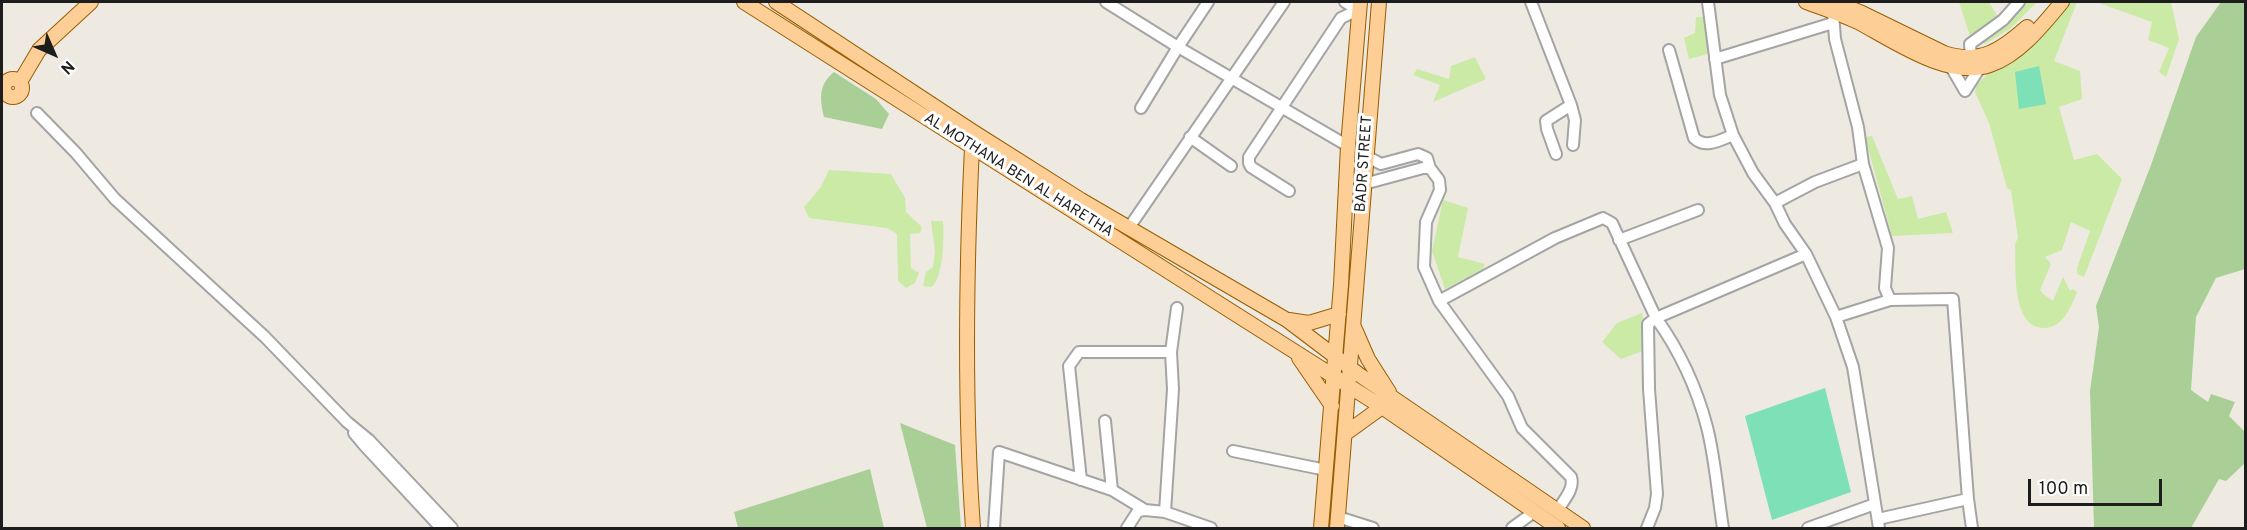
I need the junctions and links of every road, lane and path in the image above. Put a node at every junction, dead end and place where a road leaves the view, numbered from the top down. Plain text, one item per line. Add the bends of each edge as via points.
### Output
1 (91, 2) edge
2 (744, 2) edge
3 (776, 2) edge
4 (1106, 2) edge
5 (1208, 2) edge
6 (1284, 2) edge
7 (1345, 2) edge
8 (1378, 2) edge
9 (1531, 2) edge
10 (1708, 2) edge
11 (1806, 2) edge
12 (2019, 2) edge
13 (2051, 2) edge
14 (2062, 2) edge
15 (1359, 6) edge
16 (1834, 12) edge
17 (1860, 12) edge
18 (1178, 47) junction
19 (1669, 50) dead end
20 (1715, 58) junction
21 (1976, 61) junction
22 (1951, 62) junction
23 (1231, 79) junction
24 (7, 84) edge
25 (1571, 105) junction
26 (1141, 108) dead end
27 (1282, 108) junction
28 (37, 113) dead end
29 (1733, 135) junction
30 (1190, 137) junction
31 (1573, 145) dead end
32 (1348, 146) junction
33 (972, 147) junction
34 (1556, 154) dead end
35 (1366, 156) junction
36 (1231, 165) dead end
37 (1863, 165) junction
38 (1430, 168) junction
39 (1364, 184) junction
40 (1289, 191) dead end
41 (1775, 203) junction
42 (1698, 210) dead end
43 (1128, 229) junction
44 (1619, 240) junction
45 (1806, 254) junction
46 (1341, 285) junction
47 (1356, 288) junction
48 (1890, 300) junction
49 (1439, 301) junction
50 (1177, 308) dead end
51 (1339, 314) junction
52 (1836, 317) junction
53 (1656, 318) junction
54 (1287, 320) junction
55 (1354, 327) junction
56 (1293, 349) junction
57 (1171, 352) junction
58 (1336, 355) junction
59 (1350, 367) junction
60 (1334, 376) junction
61 (1347, 384) junction
62 (1388, 403) junction
63 (1332, 406) junction
64 (1105, 421) dead end
65 (347, 423) junction
66 (1346, 433) junction
67 (1233, 451) dead end
68 (1326, 470) junction
69 (1081, 480) junction
70 (1112, 490) junction
71 (1968, 499) junction
72 (1875, 504) junction
73 (1145, 510) junction
74 (1557, 510) junction
75 (1166, 512) junction
76 (1534, 512) junction
77 (1337, 523) edge
78 (1878, 524) edge
79 (441, 528) edge
80 (452, 528) edge
81 (973, 528) edge
82 (994, 528) edge
83 (1128, 528) edge
84 (1211, 528) edge
85 (1321, 528) edge
86 (1373, 528) edge
87 (1512, 528) edge
88 (1558, 528) edge
89 (1583, 528) edge
90 (1647, 528) edge
91 (1723, 528) edge
92 (1808, 528) edge
93 (1972, 528) edge

1 - 24 main road
2 - 33 main road, AL MOTHANA BEN AL HARETHA
3 - 43 main road, AL MOTHANA BEN AL HARETHA via 975,134
4 - 18 street
5 - 18 street
6 - 23 street
7 - 15 street
8 - 35 main road, BADR STREET
9 - 25 street
10 - 20 street
11 - 16 main road
12 - 21 street via 2003,20 1970,44
13 - 21 main road via 2010,42
14 - 21 main road via 2009,55 1989,66
15 - 27 street via 1341,18
15 - 32 main road, BADR STREET
16 - 17 main road
16 - 20 street
16 - 37 street
17 - 22 main road via 1940,64
18 - 23 street
18 - 26 street
19 - 29 street via 1695,138 1707,144
20 - 29 street via 1720,95
21 - 22 main road
21 - 22 street via 1965,91
23 - 27 street
23 - 30 street
25 - 31 street via 1575,120
25 - 34 street via 1546,121
27 - 32 street
27 - 40 street via 1249,157 1249,163
28 - 65 street via 115,200 265,337
29 - 41 street
30 - 36 street
30 - 43 street
32 - 46 main road, BADR STREET
33 - 56 main road, AL MOTHANA BEN AL HARETHA
33 - 81 main road via 967,259 967,445
35 - 38 street via 1381,164 1418,154 1427,158
35 - 39 main road, BADR STREET
37 - 41 street via 1815,182
37 - 48 street via 1888,248 1885,288
38 - 39 street
38 - 49 street via 1439,180 1440,190 1426,222 1424,267
39 - 47 main road, BADR STREET
41 - 45 street
42 - 44 street
43 - 54 main road, AL MOTHANA BEN AL HARETHA
44 - 49 street via 1612,223 1603,218 1555,238
44 - 53 street
45 - 52 street
45 - 53 street
46 - 47 main road
46 - 51 main road, BADR STREET
47 - 55 main road, BADR STREET
48 - 52 street
48 - 71 street via 1953,299
49 - 74 street via 1508,396 1522,428 1571,477 1571,488
50 - 57 street
51 - 54 main road via 1318,322
51 - 58 main road, BADR STREET
52 - 72 street via 1853,367
53 - 90 street via 1648,324 1657,494
53 - 91 street via 1683,363 1707,428
54 - 58 main road, AL MOTHANA BEN AL HARETHA
55 - 59 main road, BADR STREET
55 - 62 main road
56 - 60 main road, AL MOTHANA BEN AL HARETHA
56 - 63 main road
57 - 69 street via 1079,352 1069,366
57 - 75 street via 1173,389
58 - 59 main road, AL MOTHANA BEN AL HARETHA
58 - 60 main road, BADR STREET
59 - 61 main road, BADR STREET
59 - 62 main road, AL MOTHANA BEN AL HARETHA
60 - 61 main road, AL MOTHANA BEN AL HARETHA
60 - 63 main road, BADR STREET
61 - 62 main road, AL MOTHANA BEN AL HARETHA
61 - 66 main road, BADR STREET
62 - 66 main road
62 - 74 main road
62 - 76 main road
63 - 68 main road, BADR STREET
64 - 70 street
65 - 79 street
65 - 80 street via 369,440
66 - 77 main road, BADR STREET
67 - 68 street
68 - 85 main road, BADR STREET
69 - 70 street
69 - 82 street via 999,452
70 - 73 street
71 - 78 street
71 - 93 street
72 - 78 street
72 - 92 street
73 - 75 street
73 - 83 street via 1138,512
74 - 89 main road
75 - 84 street
76 - 87 street
76 - 88 main road
77 - 86 street

